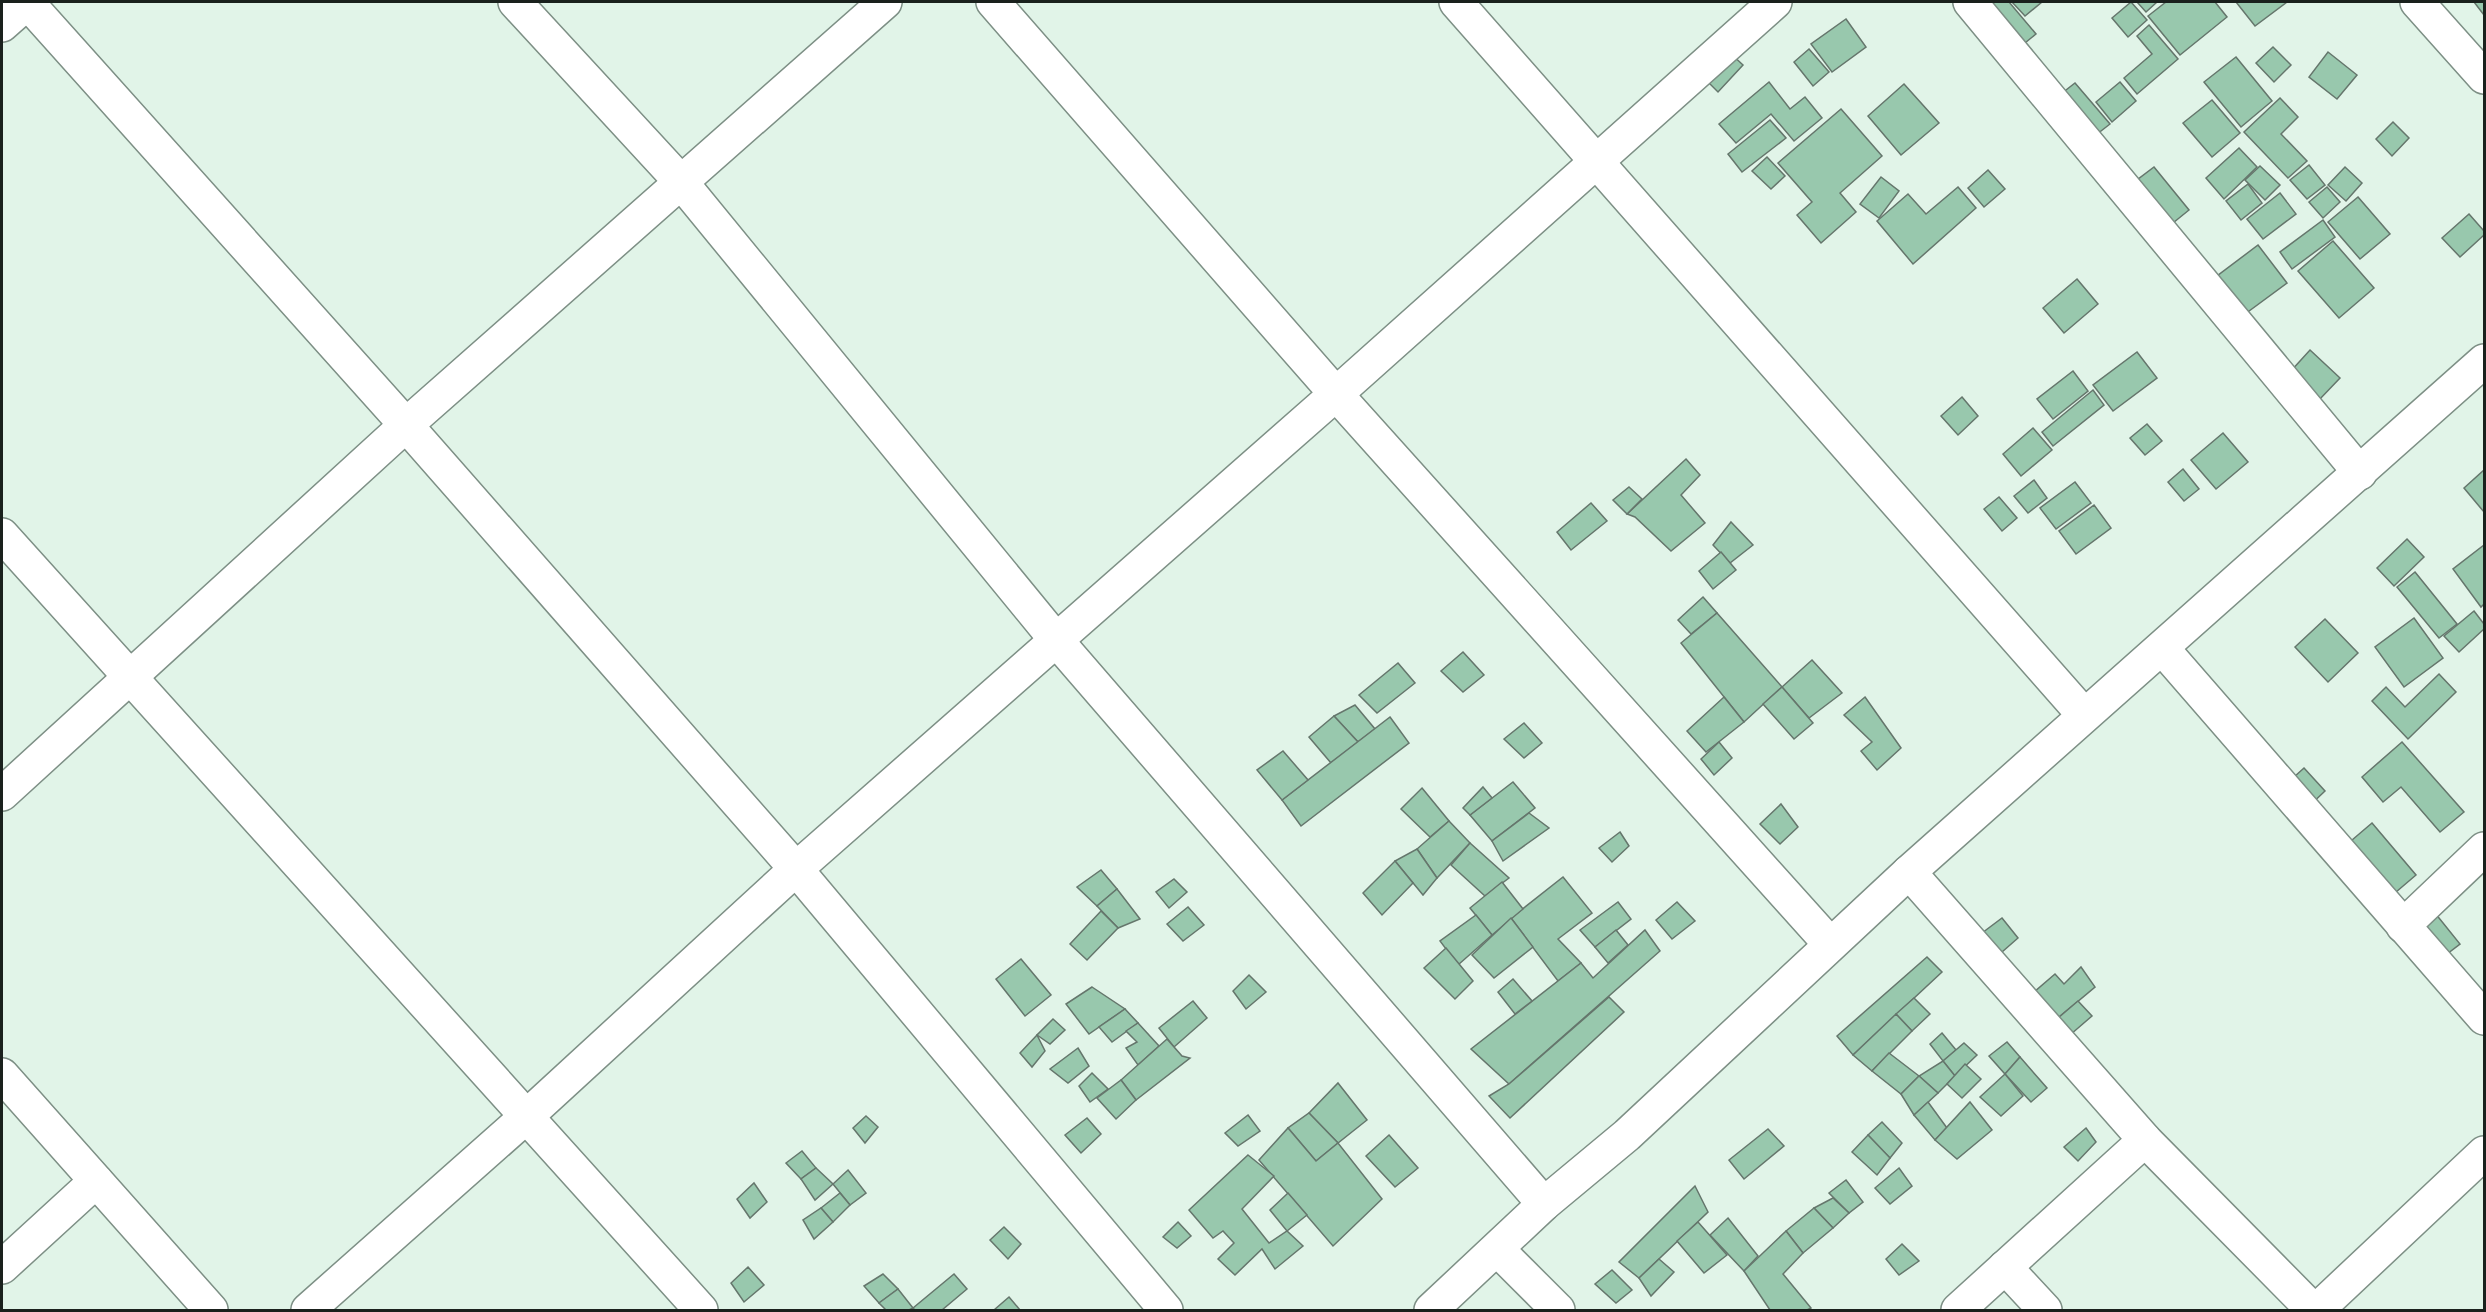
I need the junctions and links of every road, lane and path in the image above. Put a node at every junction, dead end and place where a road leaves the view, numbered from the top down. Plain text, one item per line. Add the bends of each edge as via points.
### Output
1 (27, 2) edge
2 (515, 2) edge
3 (885, 2) edge
4 (993, 2) edge
5 (1456, 2) edge
6 (1775, 2) edge
7 (1970, 2) edge
8 (2417, 2) edge
9 (2, 25) edge
10 (2484, 77) edge
11 (1597, 162) junction
12 (681, 182) junction
13 (2484, 361) edge
14 (1336, 394) junction
15 (406, 425) junction
16 (2360, 472) junction
17 (2, 535) edge
18 (1057, 641) junction
19 (2162, 648) junction
20 (130, 678) junction
21 (2084, 715) junction
22 (2, 794) edge
23 (2484, 849) edge
24 (796, 869) junction
25 (1910, 872) junction
26 (2403, 926) junction
27 (1830, 944) junction
28 (2484, 1018) edge
29 (2, 1075) edge
30 (527, 1116) junction
31 (2145, 1140) junction
32 (2484, 1153) edge
33 (96, 1182) junction
34 (1544, 1204) junction
35 (1498, 1250) junction
36 (2, 1267) edge
37 (2005, 1267) junction
38 (211, 1311) edge
39 (308, 1311) edge
40 (701, 1311) edge
41 (1166, 1311) edge
42 (1431, 1311) edge
43 (1558, 1311) edge
44 (1958, 1311) edge
45 (2045, 1311) edge
46 (2315, 1311) edge

1 - 9 street
1 - 15 street
2 - 12 street
3 - 12 street
4 - 14 street
5 - 11 street
6 - 11 street
7 - 16 street
8 - 10 street
11 - 14 street
11 - 21 street
12 - 15 street
12 - 18 street
13 - 16 street
14 - 18 street
14 - 27 street
15 - 20 street
15 - 24 street
16 - 19 street
17 - 20 street
18 - 24 street
18 - 34 street
19 - 21 street
19 - 26 street
20 - 22 street
20 - 30 street
21 - 25 street
23 - 26 street
24 - 30 street
24 - 41 street
25 - 27 street
25 - 31 street
26 - 28 street
27 - 34 street via 1627,1135
29 - 33 street
30 - 39 street
30 - 40 street
31 - 37 street
31 - 46 street
32 - 46 street
33 - 36 street
33 - 38 street
34 - 35 street
35 - 42 street
35 - 43 street
37 - 44 street
37 - 45 street

